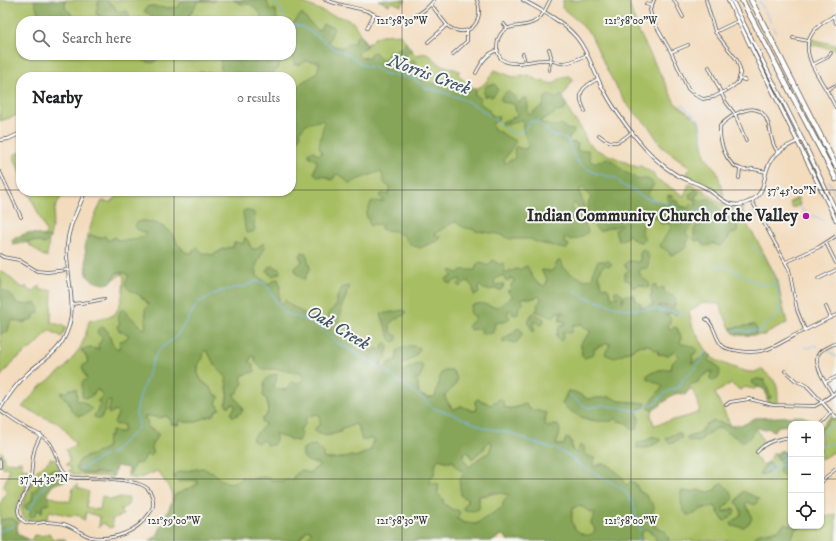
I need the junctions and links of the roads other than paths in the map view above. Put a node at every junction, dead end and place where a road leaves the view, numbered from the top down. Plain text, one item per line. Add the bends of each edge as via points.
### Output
1 (325, 0) edge
2 (434, 0) edge
3 (477, 0) edge
4 (523, 0) edge
5 (550, 0) edge
6 (654, 0) edge
7 (674, 0) edge
8 (706, 0) edge
9 (728, 0) edge
10 (732, 0) edge
11 (742, 0) edge
12 (751, 0) edge
13 (646, 4) dead end
14 (431, 5) junction
15 (651, 6) junction
16 (544, 12) junction
17 (374, 14) junction
18 (836, 15) edge
19 (833, 16) junction
20 (683, 17) dead end
21 (742, 18) junction
22 (738, 21) junction
23 (836, 23) edge
24 (504, 24) dead end
25 (447, 25) junction
26 (367, 28) dead end
27 (507, 28) junction
28 (467, 30) junction
29 (715, 32) junction
30 (793, 38) dead end
31 (808, 41) junction
32 (428, 42) dead end
33 (688, 45) dead end
34 (549, 49) dead end
35 (498, 50) junction
36 (671, 52) junction
37 (832, 53) dead end
38 (453, 54) dead end
39 (523, 54) dead end
40 (587, 55) junction
41 (550, 60) junction
42 (525, 62) junction
43 (812, 65) junction
44 (709, 67) dead end
45 (549, 70) dead end
46 (476, 73) dead end
47 (598, 79) junction
48 (739, 79) junction
49 (745, 80) dead end
50 (836, 85) edge
51 (826, 90) junction
52 (721, 93) junction
53 (836, 108) edge
54 (585, 111) dead end
55 (735, 114) junction
56 (632, 132) junction
57 (599, 135) dead end
58 (16, 136) edge
59 (802, 139) junction
60 (0, 140) edge
61 (746, 141) dead end
62 (798, 141) junction
63 (778, 152) junction
64 (836, 166) edge
65 (740, 169) junction
66 (0, 172) edge
67 (766, 172) junction
68 (739, 178) dead end
69 (836, 179) edge
70 (83, 196) edge
71 (752, 200) junction
72 (836, 211) edge
73 (22, 218) dead end
74 (836, 220) edge
75 (836, 236) edge
76 (826, 242) junction
77 (0, 255) edge
78 (786, 262) junction
79 (836, 263) edge
80 (68, 270) junction
81 (836, 270) edge
82 (818, 279) dead end
83 (104, 299) dead end
84 (72, 304) junction
85 (826, 307) dead end
86 (836, 315) edge
87 (831, 318) junction
88 (706, 319) dead end
89 (805, 330) junction
90 (836, 343) edge
91 (785, 371) dead end
92 (836, 377) edge
93 (826, 382) junction
94 (836, 392) edge
95 (832, 394) junction
96 (822, 402) junction
97 (726, 405) dead end
98 (0, 410) edge
99 (831, 412) junction
100 (836, 418) edge
101 (823, 421) edge
102 (41, 435) junction
103 (788, 438) edge
104 (757, 452) dead end
105 (0, 460) edge
106 (0, 467) edge
107 (836, 469) edge
108 (824, 479) edge

1 - 17 street
2 - 14 street
3 - 28 street via 480,16 475,26
4 - 16 street
5 - 16 street
6 - 15 street
7 - 20 street
8 - 29 street
9 - 22 main road
10 - 21 main road
11 - 69 highway
12 - 64 highway
13 - 15 street
14 - 17 street via 408,20 400,22 386,21
14 - 25 street
15 - 36 street via 652,19
16 - 27 street via 533,23
16 - 40 street via 563,24
17 - 26 street
18 - 19 street
19 - 23 street
19 - 31 street via 817,26
21 - 22 street
21 - 59 main road
22 - 29 street
22 - 62 main road
24 - 27 street
25 - 28 street via 456,30
25 - 32 street
27 - 35 street via 498,40
28 - 38 street via 467,41
29 - 48 street via 739,65
30 - 31 street
31 - 43 street
33 - 36 street
34 - 41 street
35 - 42 street via 507,62
35 - 46 street via 489,54
36 - 52 street via 688,89 702,101
37 - 43 street
39 - 42 street
40 - 41 street via 566,63
40 - 47 street
41 - 42 street
41 - 45 street
43 - 51 street
44 - 52 street
47 - 54 street via 589,83 581,93 580,98
47 - 56 street via 617,114
48 - 49 street
48 - 52 street via 735,85
50 - 51 street
51 - 53 street
52 - 55 street
55 - 61 street
55 - 63 street via 757,109 763,114 768,121 773,145
55 - 65 street via 718,126 726,157
56 - 57 street via 614,143
56 - 71 street via 666,168 703,186 722,201 736,205
58 - 60 street
59 - 62 street
59 - 72 main road
62 - 63 street
62 - 74 main road
63 - 67 street via 770,161
65 - 67 street
65 - 68 street
66 - 73 street
67 - 71 street via 762,189
70 - 80 street via 69,230
71 - 78 street
75 - 76 street
76 - 78 street
76 - 79 street
77 - 80 street via 19,260 37,271
78 - 89 street via 797,310
80 - 84 street
81 - 82 street
83 - 84 street
84 - 98 street via 71,320 60,345 17,384
85 - 87 street
86 - 87 street
87 - 89 street
88 - 89 street via 710,321 716,337 724,346 746,352 773,348
90 - 93 street via 823,349 816,358
91 - 96 street via 796,382 806,385
92 - 93 street
93 - 95 street
94 - 95 street
95 - 96 street
96 - 97 street via 815,406 773,405 749,399
96 - 99 street
98 - 102 street
99 - 100 street
99 - 101 street
102 - 102 street via 34,453 30,484 18,510 24,522 63,524 92,538 109,539 131,531 149,515 153,502 146,487 129,482 71,477 62,468 50,442
103 - 104 street via 771,442
105 - 106 street
107 - 108 street

